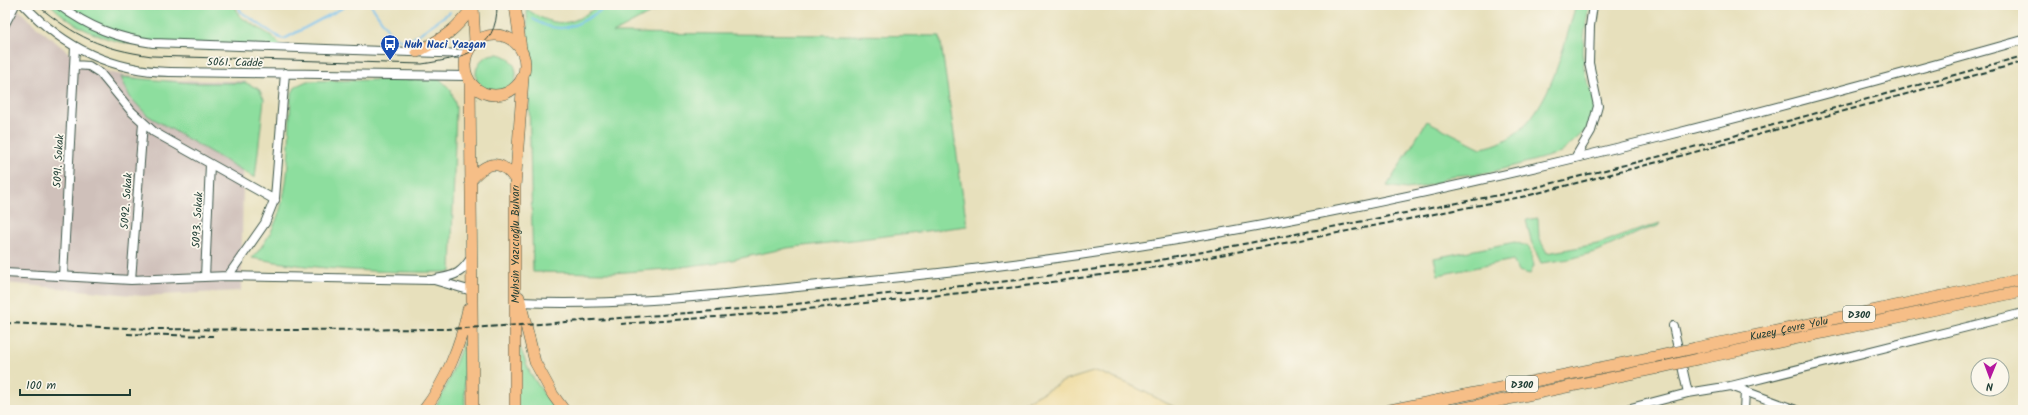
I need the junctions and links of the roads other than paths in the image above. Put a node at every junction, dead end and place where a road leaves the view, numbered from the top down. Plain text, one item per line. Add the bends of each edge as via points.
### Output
1 (15, 5) edge
2 (24, 5) edge
3 (60, 5) edge
4 (515, 5) edge
5 (1593, 5) edge
6 (473, 6) edge
7 (5, 24) edge
8 (2023, 40) edge
9 (475, 43) junction
10 (75, 47) junction
11 (521, 49) junction
12 (417, 52) junction
13 (467, 54) junction
14 (74, 65) junction
15 (285, 73) junction
16 (523, 78) junction
17 (468, 79) junction
18 (143, 123) junction
19 (1575, 158) junction
20 (210, 164) junction
21 (515, 179) junction
22 (470, 181) junction
23 (274, 200) junction
24 (472, 257) junction
25 (5, 273) edge
26 (63, 276) junction
27 (228, 276) junction
28 (205, 277) junction
29 (2023, 279) edge
30 (131, 280) junction
31 (432, 280) junction
32 (514, 281) junction
33 (472, 291) junction
34 (2023, 292) edge
35 (520, 302) junction
36 (2023, 313) edge
37 (1673, 326) dead end
38 (1731, 386) junction
39 (1745, 391) junction
40 (1688, 393) junction
41 (424, 410) edge
42 (473, 410) edge
43 (515, 410) edge
44 (564, 410) edge
45 (1390, 410) edge
46 (1455, 410) edge
47 (1623, 410) edge
48 (1744, 410) edge
49 (1796, 410) edge

1 - 7 street
2 - 10 street, 5061. Cadde via 52,32
3 - 12 street, 5061. Cadde via 85,23 107,33 153,43
4 - 11 highway
5 - 19 street via 1590,63 1598,106 1591,131
6 - 9 highway
6 - 12 highway via 462,23 452,32
8 - 19 street via 1700,128
9 - 11 highway via 489,36 502,36 513,41
9 - 13 highway
10 - 14 street, 5091. Sokak
10 - 15 street, 5061. Cadde via 110,62 146,71
11 - 16 highway via 526,66
12 - 13 street, 5061. Cadde
13 - 17 highway via 465,69
14 - 18 street via 89,66 100,72
14 - 26 street, 5091. Sokak
15 - 17 street, 5061. Cadde
15 - 23 street
16 - 17 highway via 512,91 495,96 484,94
16 - 21 highway, Muhsin Yazıcıoğlu Bulvarı
17 - 22 highway
18 - 20 street via 161,137
18 - 30 street, 5092. Sokak
19 - 35 street via 1298,218 1147,245 1037,261 926,275 732,293 588,303
20 - 23 street
20 - 28 street, 5093. Sokak
21 - 22 highway via 504,167 493,164 482,168
21 - 32 highway, Muhsin Yazıcıoğlu Bulvarı
22 - 24 highway
23 - 27 street via 265,223
24 - 31 street via 463,270 455,275
24 - 33 highway
25 - 26 street
26 - 30 street
27 - 28 street
27 - 31 street
28 - 30 street
29 - 45 highway, Kuzey Çevre Yolu / D300, bridge
31 - 33 street
32 - 35 highway
32 - 43 highway, Muhsin Yazıcıoğlu Bulvarı
33 - 41 highway via 460,340 442,381
33 - 42 highway
34 - 46 highway, Kuzey Çevre Yolu / D300, bridge
35 - 44 highway via 535,362
36 - 38 street
37 - 40 street
38 - 39 street
38 - 40 street
39 - 48 street
39 - 49 street
40 - 47 street

